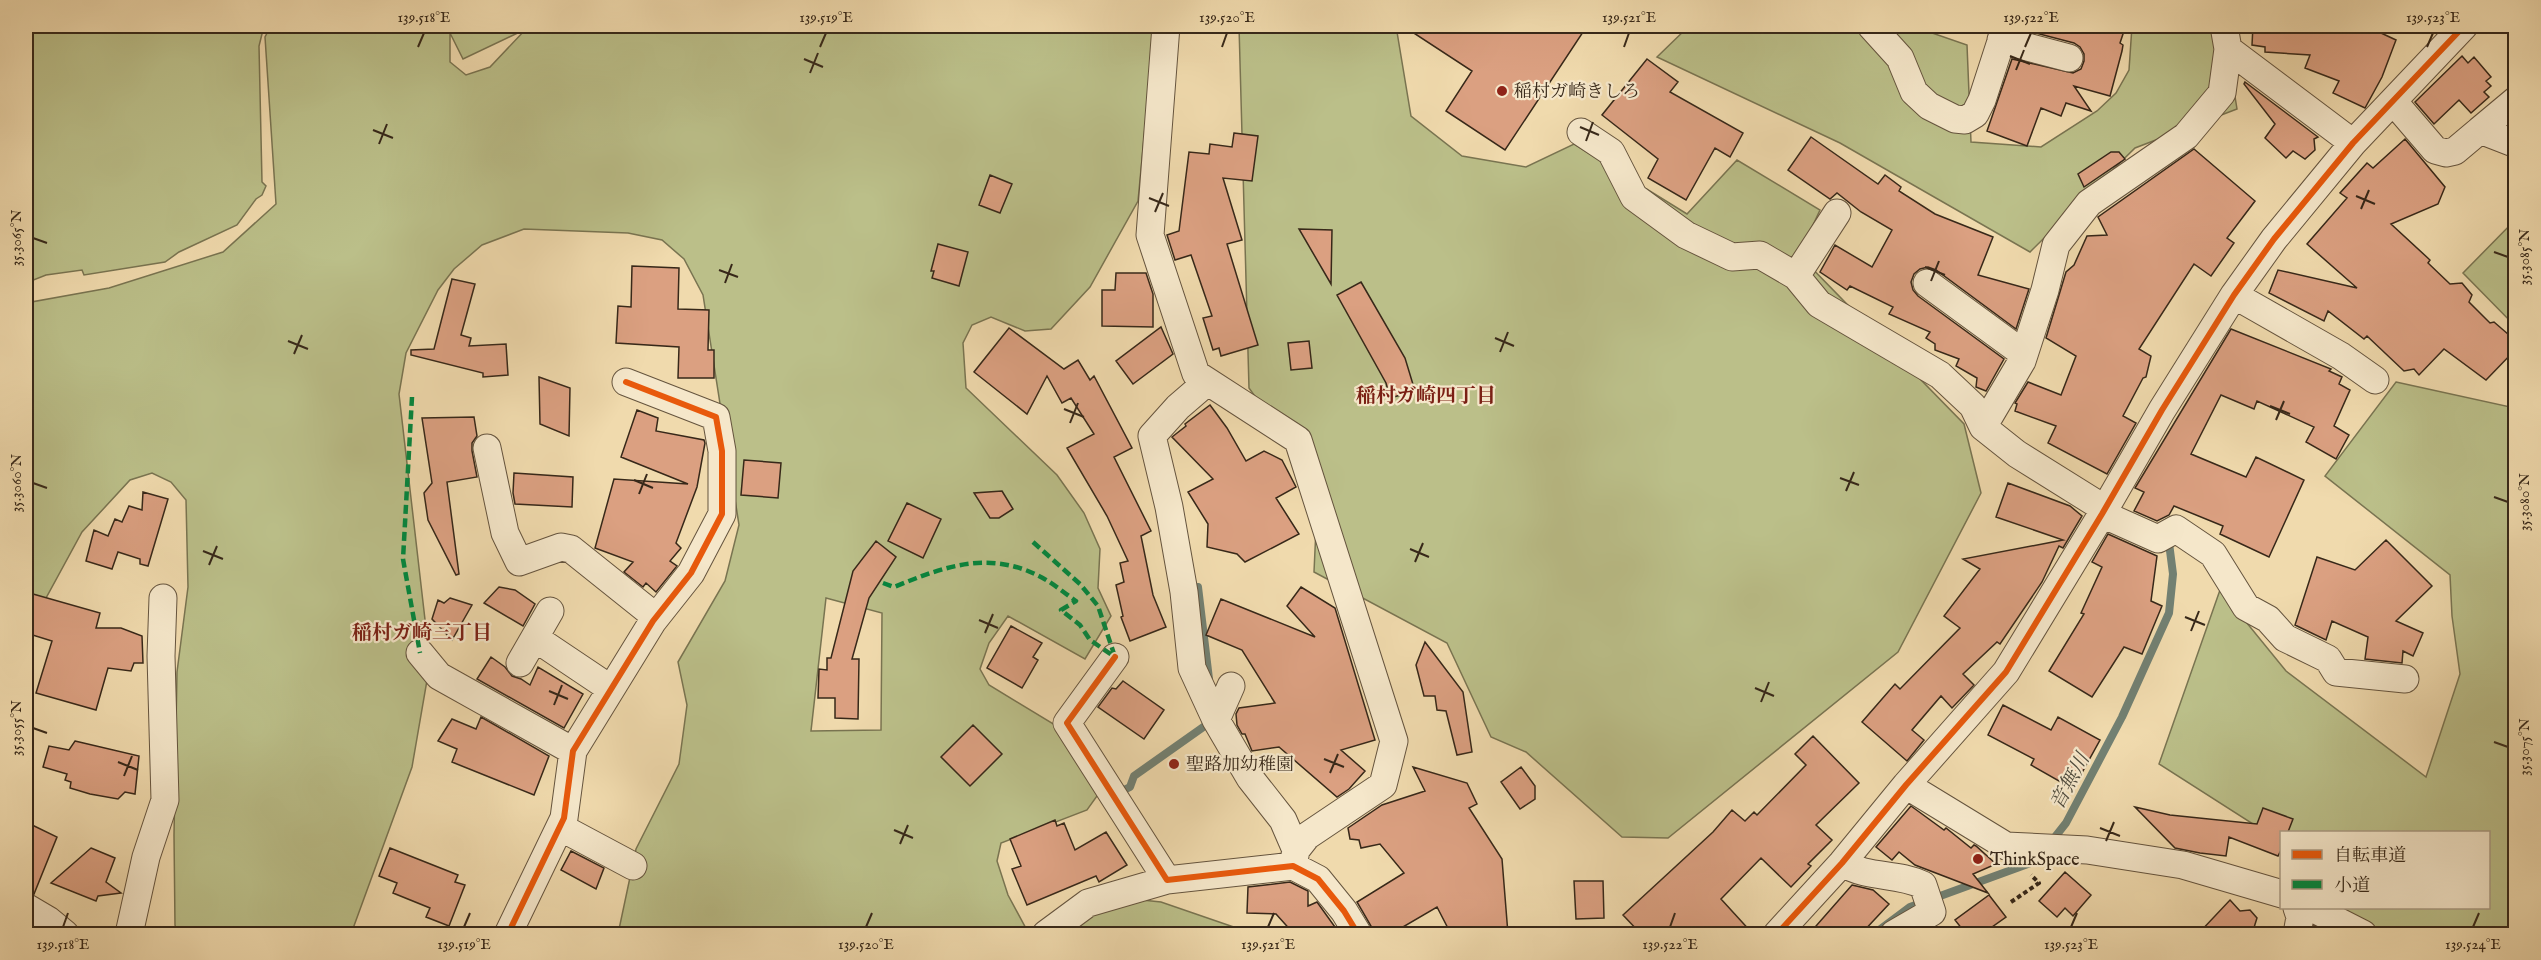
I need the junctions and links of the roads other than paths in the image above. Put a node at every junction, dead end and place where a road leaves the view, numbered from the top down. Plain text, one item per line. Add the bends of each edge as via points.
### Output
1 (1166, 26) edge
2 (1871, 26) edge
3 (2464, 26) edge
4 (2004, 33) edge
5 (2226, 37) edge
6 (2068, 58) dead end
7 (2516, 100) edge
8 (2393, 101) junction
9 (2480, 130) junction
10 (1581, 132) dead end
11 (2353, 143) junction
12 (2516, 144) edge
13 (1837, 213) dead end
14 (1796, 276) junction
15 (1927, 283) dead end
16 (2234, 295) junction
17 (2024, 354) junction
18 (2375, 380) dead end
19 (626, 382) dead end
20 (1207, 382) junction
21 (1983, 428) junction
22 (487, 448) dead end
23 (2104, 512) junction
24 (163, 598) dead end
25 (550, 611) dead end
26 (656, 617) junction
27 (535, 638) junction
28 (420, 653) dead end
29 (1115, 657) dead end
30 (519, 663) dead end
31 (2405, 680) dead end
32 (1231, 686) dead end
33 (611, 688) junction
34 (1213, 715) junction
35 (573, 751) junction
36 (1906, 785) junction
37 (560, 827) junction
38 (1294, 858) junction
39 (1842, 863) junction
40 (633, 866) dead end
41 (1167, 880) junction
42 (2280, 893) edge
43 (26, 907) edge
44 (2297, 909) edge
45 (2314, 909) edge
46 (1895, 933) edge
47 (65, 934) edge
48 (129, 934) edge
49 (508, 934) edge
50 (1046, 934) edge
51 (1358, 934) edge
52 (1777, 934) edge
53 (2297, 934) edge
54 (2364, 934) edge

1 - 20 street via 1150,235 1196,374
2 - 4 street via 1900,58 1914,92 1929,106 1965,120 1975,114 1982,100
3 - 8 street
4 - 6 street
5 - 11 street
5 - 17 street via 2222,93 2186,136 2090,203 2055,245
7 - 9 street
8 - 9 street via 2435,150 2454,151
8 - 11 street
9 - 12 street
10 - 14 street via 1611,152 1634,197 1686,236 1732,257 1760,255
11 - 16 street via 2274,239
13 - 14 street
14 - 21 street via 1818,304 1940,375 1973,406
15 - 17 street
16 - 18 street via 2342,356
16 - 23 street
17 - 21 street
19 - 26 street via 716,417 722,451 722,514 691,573
20 - 34 street via 1178,406 1152,436 1169,507 1192,668
20 - 38 street via 1298,440 1394,741 1383,786 1307,836
21 - 23 street
22 - 26 street via 505,533 519,562 561,547 571,549
23 - 31 street via 2158,539 2176,529 2213,554 2246,607 2268,619 2285,638 2328,659 2336,672
23 - 36 street via 2006,672
24 - 48 street via 160,656 165,800 146,857
25 - 27 street
26 - 33 street
27 - 30 street
27 - 33 street
28 - 35 street via 439,676
29 - 41 street via 1067,723
32 - 34 street
33 - 35 street
34 - 38 street via 1250,778 1283,820
35 - 37 street
36 - 39 street
36 - 42 street via 2006,846 2087,850 2183,864
37 - 40 street
37 - 49 street
38 - 41 street
38 - 51 street via 1318,879
39 - 46 street via 1857,872 1923,885 1936,921
39 - 52 street
41 - 50 street via 1088,903
43 - 47 street
44 - 53 street
45 - 54 street

